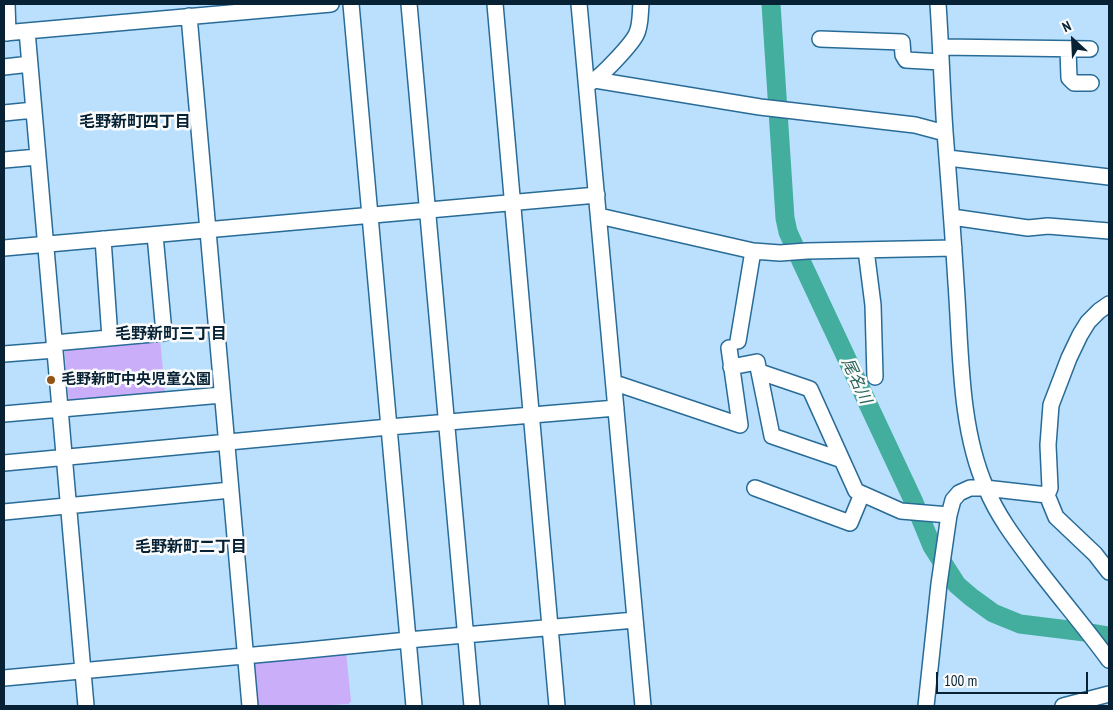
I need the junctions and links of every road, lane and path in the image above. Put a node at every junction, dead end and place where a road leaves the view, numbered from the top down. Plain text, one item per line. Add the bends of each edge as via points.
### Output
1 (7, 4) edge
2 (331, 4) edge
3 (351, 4) edge
4 (409, 4) edge
5 (495, 4) edge
6 (579, 4) edge
7 (642, 4) edge
8 (938, 4) edge
9 (188, 16) junction
10 (27, 31) junction
11 (6, 33) edge
12 (820, 39) dead end
13 (941, 47) junction
14 (1068, 49) junction
15 (1090, 49) dead end
16 (941, 62) junction
17 (30, 64) junction
18 (4, 67) edge
19 (591, 83) junction
20 (1091, 83) dead end
21 (34, 110) junction
22 (4, 112) edge
23 (945, 133) junction
24 (38, 157) junction
25 (948, 158) junction
26 (4, 160) edge
27 (1109, 177) edge
28 (597, 194) junction
29 (513, 202) junction
30 (428, 210) junction
31 (369, 215) junction
32 (599, 216) junction
33 (952, 217) junction
34 (208, 230) junction
35 (1109, 231) edge
36 (155, 234) junction
37 (103, 239) junction
38 (46, 244) junction
39 (4, 248) edge
40 (954, 248) junction
41 (866, 250) junction
42 (753, 251) junction
43 (1109, 304) edge
44 (110, 338) junction
45 (55, 346) junction
46 (4, 354) edge
47 (731, 367) junction
48 (760, 372) junction
49 (875, 377) dead end
50 (614, 384) junction
51 (222, 395) junction
52 (616, 408) junction
53 (60, 409) junction
54 (4, 414) edge
55 (531, 415) junction
56 (447, 422) junction
57 (389, 427) junction
58 (227, 442) junction
59 (64, 458) junction
60 (842, 460) junction
61 (4, 462) edge
62 (755, 488) dead end
63 (985, 488) junction
64 (231, 490) junction
65 (862, 494) junction
66 (1047, 495) junction
67 (69, 506) junction
68 (4, 512) edge
69 (949, 516) junction
70 (1109, 572) edge
71 (635, 620) junction
72 (550, 628) junction
73 (466, 635) junction
74 (408, 640) junction
75 (246, 656) junction
76 (1106, 656) edge
77 (83, 670) junction
78 (4, 678) edge
79 (1109, 694) edge
80 (86, 706) edge
81 (250, 706) edge
82 (414, 706) edge
83 (472, 706) edge
84 (557, 706) edge
85 (643, 706) edge
86 (926, 706) edge
87 (1063, 706) edge

1 - 11 street
2 - 9 street
3 - 31 street
4 - 30 street
5 - 29 street
6 - 19 street
7 - 19 street via 637,33
8 - 13 street
9 - 10 street
9 - 34 street
10 - 11 street
10 - 17 street
12 - 16 street via 902,42 906,60
13 - 14 street
13 - 16 street
14 - 15 street
14 - 20 street via 1070,78 1074,83
16 - 23 street
17 - 18 street
17 - 21 street
19 - 23 street via 915,125
19 - 28 street
21 - 22 street
21 - 24 street
23 - 25 street
24 - 26 street
24 - 38 street
25 - 27 street
25 - 33 street
28 - 29 street
28 - 32 street
29 - 30 street
29 - 55 street
30 - 31 street
30 - 56 street
31 - 34 street
31 - 57 street
32 - 42 street
32 - 50 street
33 - 35 street via 1028,228 1048,226
33 - 40 street
34 - 36 street
34 - 51 street
36 - 37 street
36 - 44 street via 164,333
37 - 38 street
37 - 44 street
38 - 39 street
38 - 45 street
40 - 41 street
40 - 63 street via 965,407
41 - 42 street
41 - 49 street via 873,305
42 - 47 street
43 - 66 street via 1088,322 1080,335 1051,405 1048,445 1050,488
44 - 45 street
45 - 46 street
45 - 53 street
47 - 48 street via 757,362
47 - 50 street via 740,425
48 - 60 street via 810,390
48 - 60 street via 772,436
50 - 52 street
51 - 53 street
51 - 58 street
52 - 55 street
52 - 71 street
53 - 54 street
53 - 59 street
55 - 56 street
55 - 72 street
56 - 57 street
56 - 73 street
57 - 58 street
57 - 74 street
58 - 59 street
58 - 64 street
59 - 61 street
59 - 67 street
60 - 65 street via 856,491
62 - 65 street via 850,523
63 - 66 street
63 - 69 street via 970,488 960,493 953,500
63 - 76 street via 1012,536
64 - 67 street
64 - 75 street
65 - 69 street via 901,511
66 - 70 street via 1056,518 1095,554
67 - 68 street
67 - 77 street
69 - 86 street
71 - 72 street
71 - 85 street
72 - 73 street
72 - 84 street
73 - 74 street
73 - 83 street
74 - 75 street
74 - 82 street
75 - 77 street
75 - 81 street
77 - 78 street
77 - 80 street
79 - 87 street

